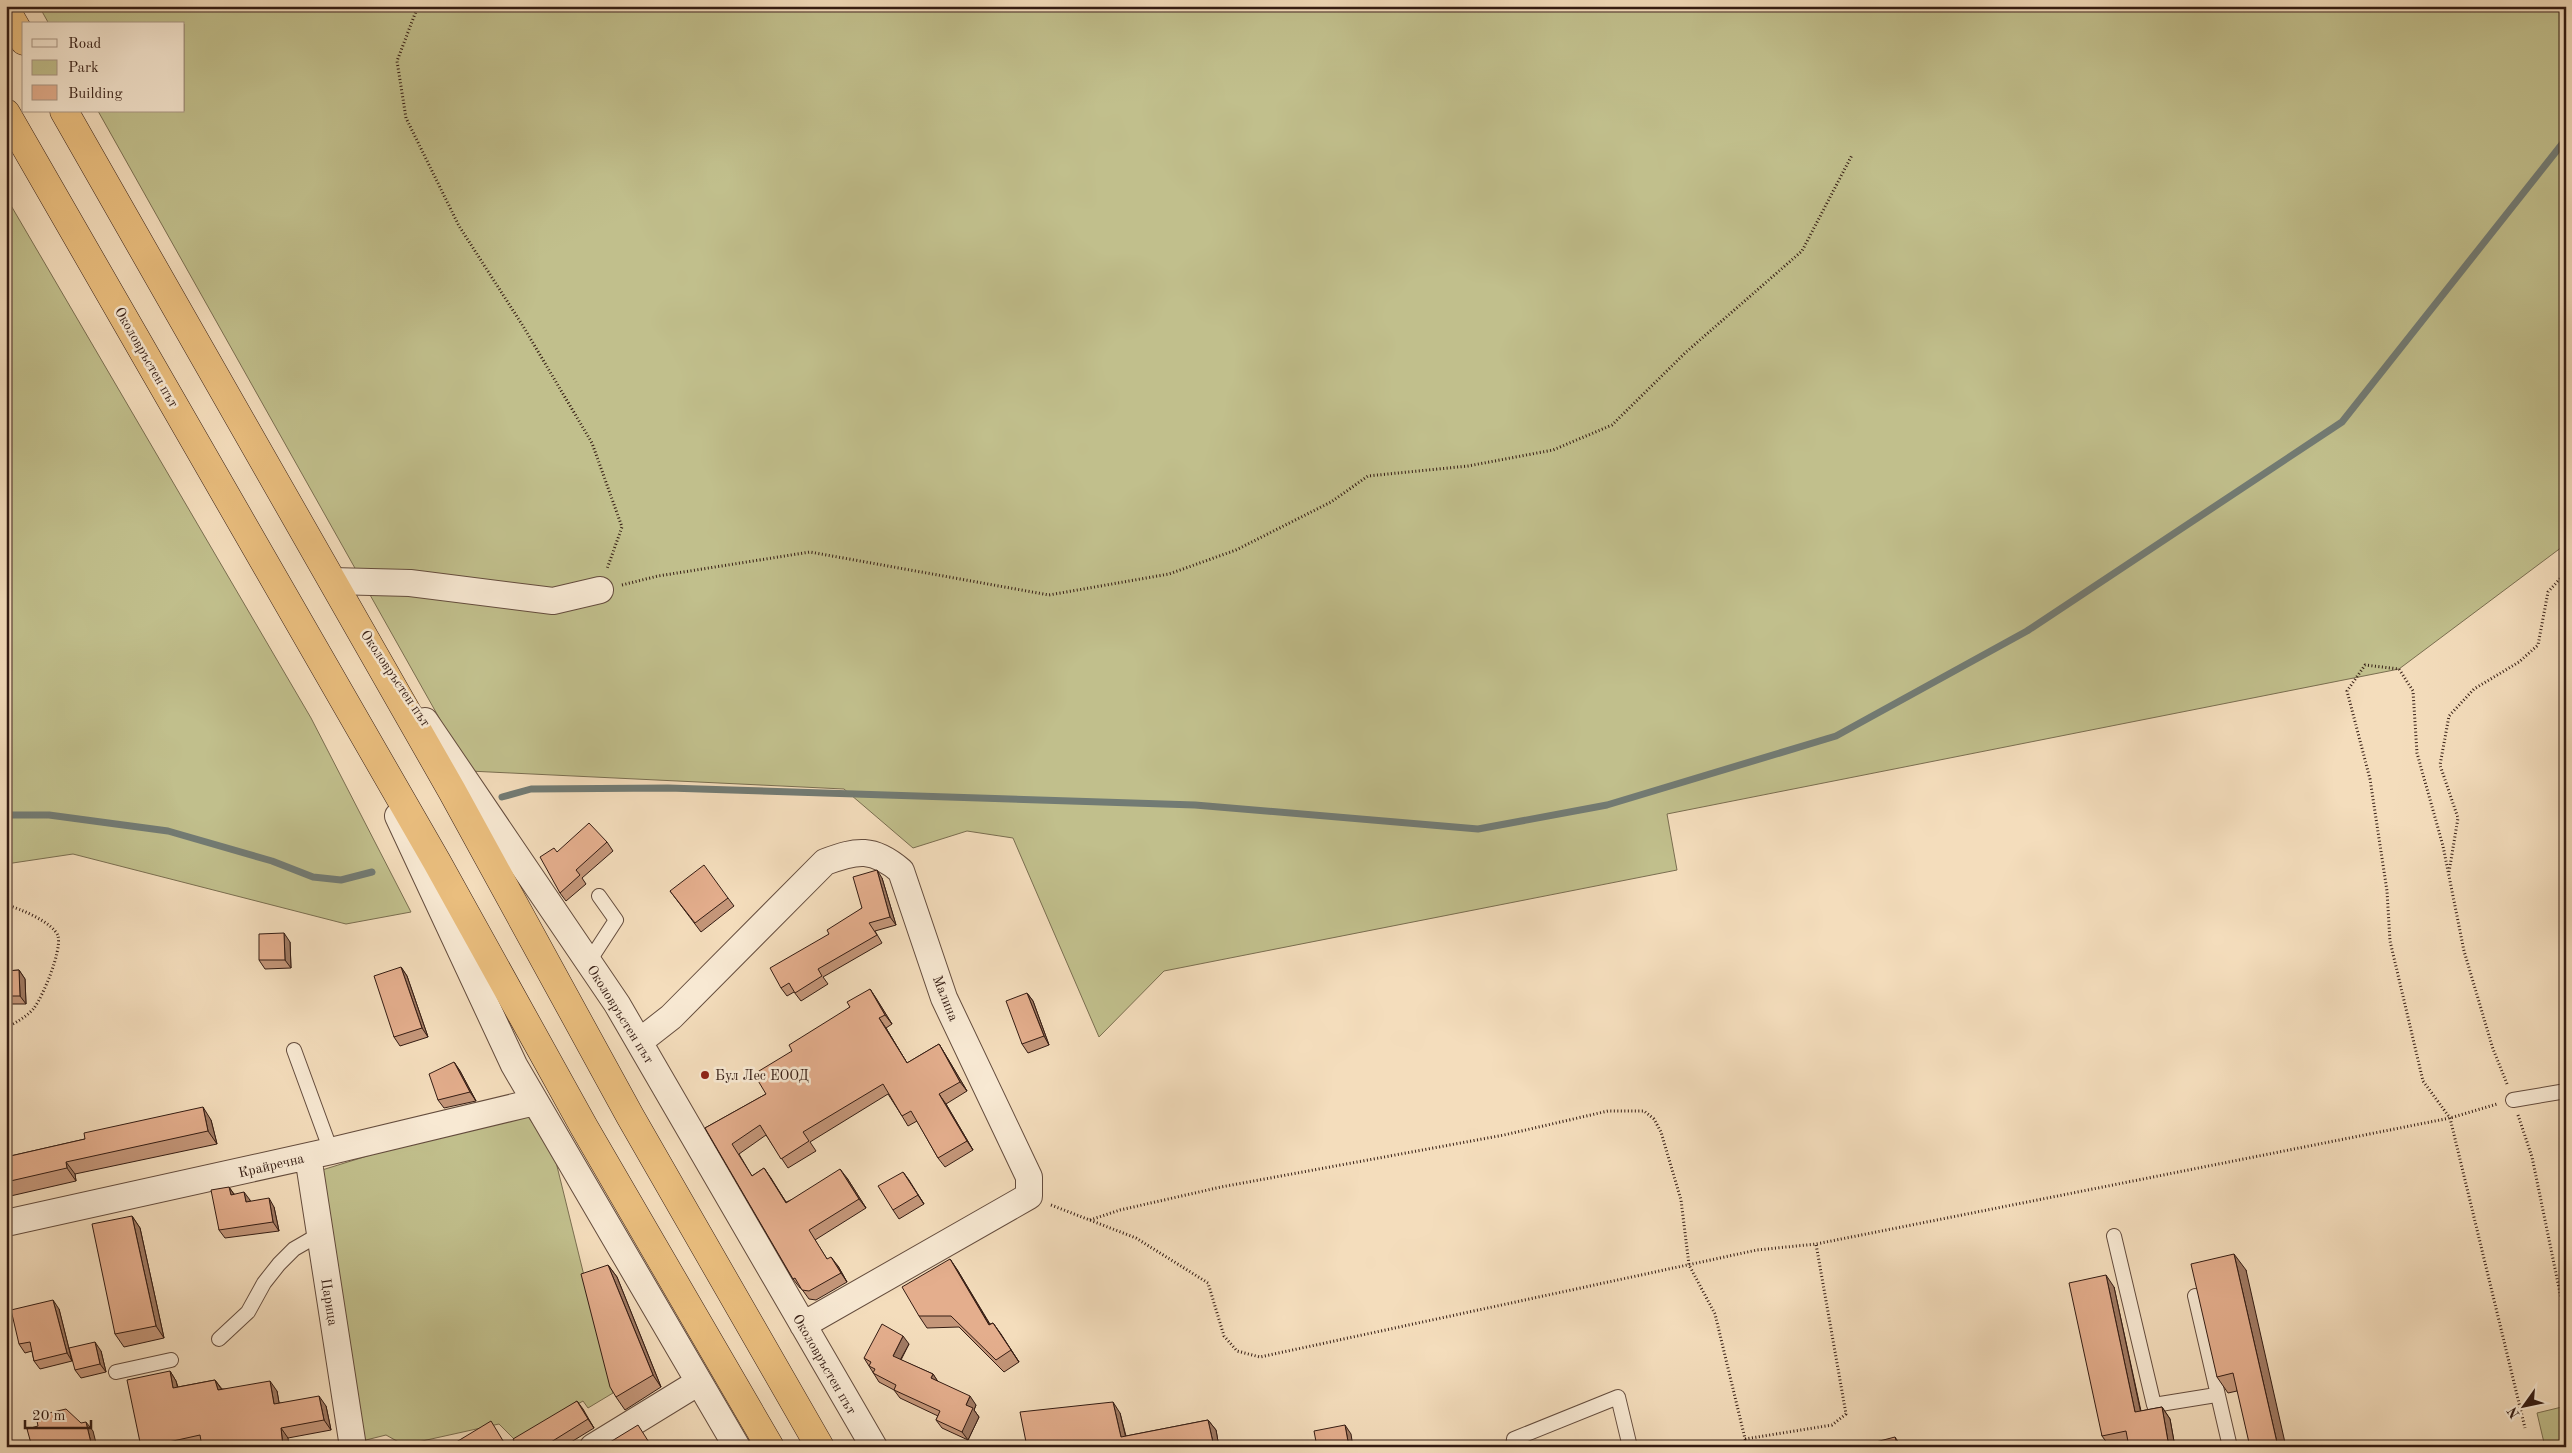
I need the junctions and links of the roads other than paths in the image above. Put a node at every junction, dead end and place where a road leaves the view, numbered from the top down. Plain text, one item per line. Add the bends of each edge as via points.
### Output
1 (6, 10) edge
2 (22, 38) edge
3 (65, 112) edge
4 (6, 113) edge
5 (337, 590) junction
6 (600, 590) road end
7 (347, 704) junction
8 (599, 896) dead end
9 (591, 967) junction
10 (639, 1042) junction
11 (294, 1050) dead end
12 (2566, 1091) edge
13 (2513, 1100) road end
14 (536, 1102) junction
15 (320, 1154) junction
16 (6, 1224) edge
17 (320, 1234) junction
18 (2114, 1236) dead end
19 (2195, 1296) edge
20 (802, 1325) junction
21 (219, 1339) dead end
22 (171, 1360) dead end
23 (116, 1372) dead end
24 (699, 1382) junction
25 (2216, 1395) junction
26 (353, 1447) edge
27 (593, 1447) edge
28 (737, 1447) edge
29 (770, 1447) edge
30 (820, 1447) edge
31 (874, 1447) edge
32 (1513, 1447) edge
33 (1630, 1447) edge
34 (2230, 1447) edge

1 - 2 highway
3 - 5 highway, Околовръстен път
4 - 7 highway, Околовръстен път
5 - 6 street via 410,583 553,601
5 - 9 street, Околовръстен път
5 - 30 highway, Околовръстен път via 457,800 630,1116
7 - 14 street, Околовръстен път via 514,1064
7 - 29 highway, Околовръстен път via 584,1127
8 - 9 lane via 616,920 590,960
9 - 10 street, Околовръстен път
10 - 20 street, Околовръстен път
10 - 20 street, Малина via 671,1016 825,862 850,852 869,852 887,859 901,871 944,998 1029,1176 1029,1196
11 - 15 lane
12 - 13 lane
14 - 15 street, Крайречна
14 - 24 street, Околовръстен път
15 - 16 street, Крайречна
15 - 17 street, Царица
17 - 21 lane via 294,1249 279,1264 248,1312
17 - 26 street, Царица
18 - 25 lane via 2154,1405
19 - 25 lane
20 - 31 street, Околовръстен път
22 - 23 lane
24 - 27 street
24 - 28 street, Околовръстен път
25 - 34 lane
32 - 33 lane via 1514,1439 1618,1396

